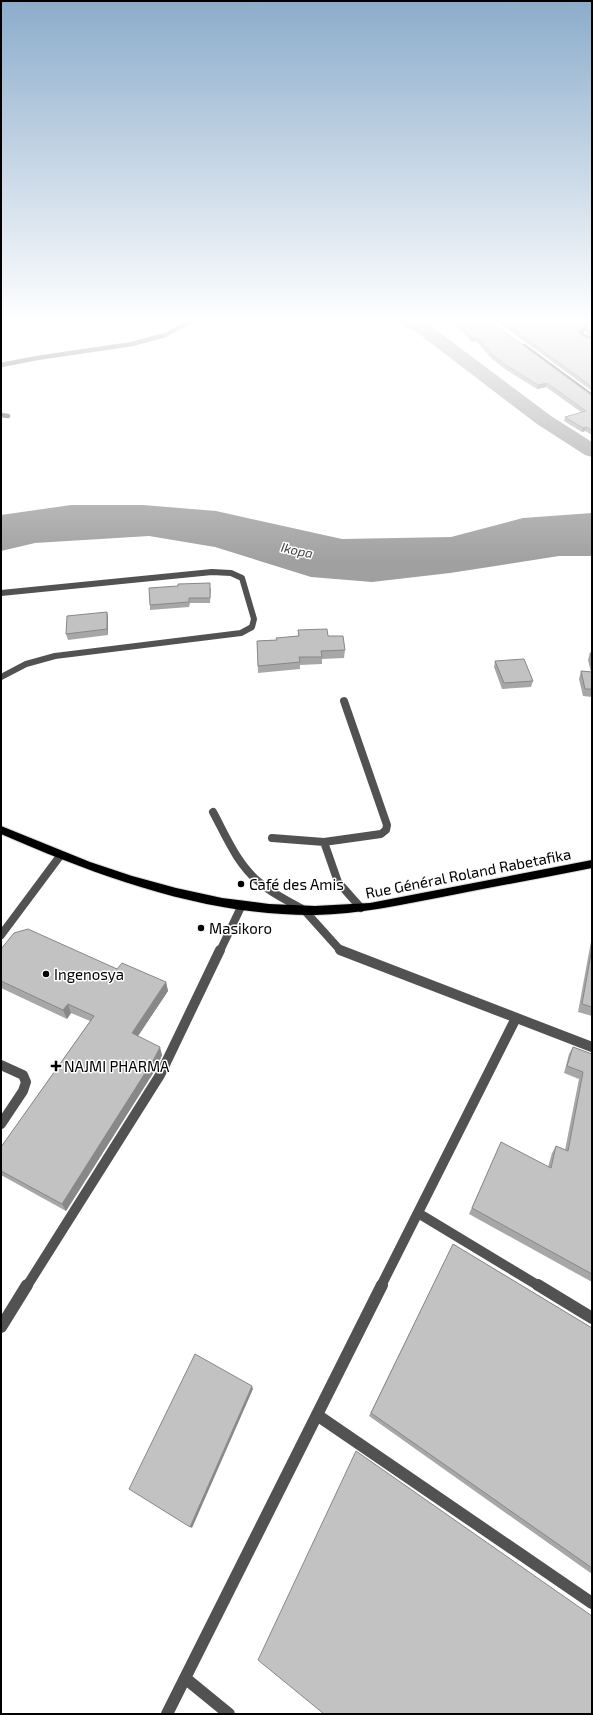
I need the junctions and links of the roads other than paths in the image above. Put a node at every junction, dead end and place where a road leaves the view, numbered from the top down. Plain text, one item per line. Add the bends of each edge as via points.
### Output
1 (1, 415) edge
2 (8, 416) dead end
3 (1, 593) edge
4 (1, 677) edge
5 (344, 701) dead end
6 (213, 812) dead end
7 (1, 830) edge
8 (272, 838) dead end
9 (324, 842) junction
10 (60, 856) junction
11 (592, 864) edge
12 (242, 905) junction
13 (361, 908) junction
14 (305, 911) junction
15 (1, 936) edge
16 (516, 1018) junction
17 (592, 1046) edge
18 (1, 1065) edge
19 (1, 1124) edge
20 (418, 1213) junction
21 (592, 1318) edge
22 (1, 1326) edge
23 (317, 1415) junction
24 (592, 1603) edge
25 (185, 1678) junction
26 (167, 1714) edge
27 (229, 1714) edge

1 - 2 street
3 - 4 street via 212,572 231,573 242,578 254,619 252,627 241,633 55,656 26,664
5 - 9 street via 387,825 381,834
6 - 14 street via 254,878
7 - 10 main road, Rue Général Roland Rabetafika
8 - 9 street
9 - 13 street via 338,882
10 - 12 main road, Rue Général Roland Rabetafika via 169,891
10 - 15 street
11 - 13 main road, Rue Général Roland Rabetafika
12 - 14 main road, Rue Général Roland Rabetafika
12 - 22 street via 160,1075
13 - 14 main road, Rue Général Roland Rabetafika
14 - 16 street via 341,951
16 - 17 street
16 - 20 street
18 - 19 street via 23,1075 26,1082 23,1091
20 - 21 street
20 - 23 street
23 - 24 street
23 - 25 street
25 - 26 street
25 - 27 street

